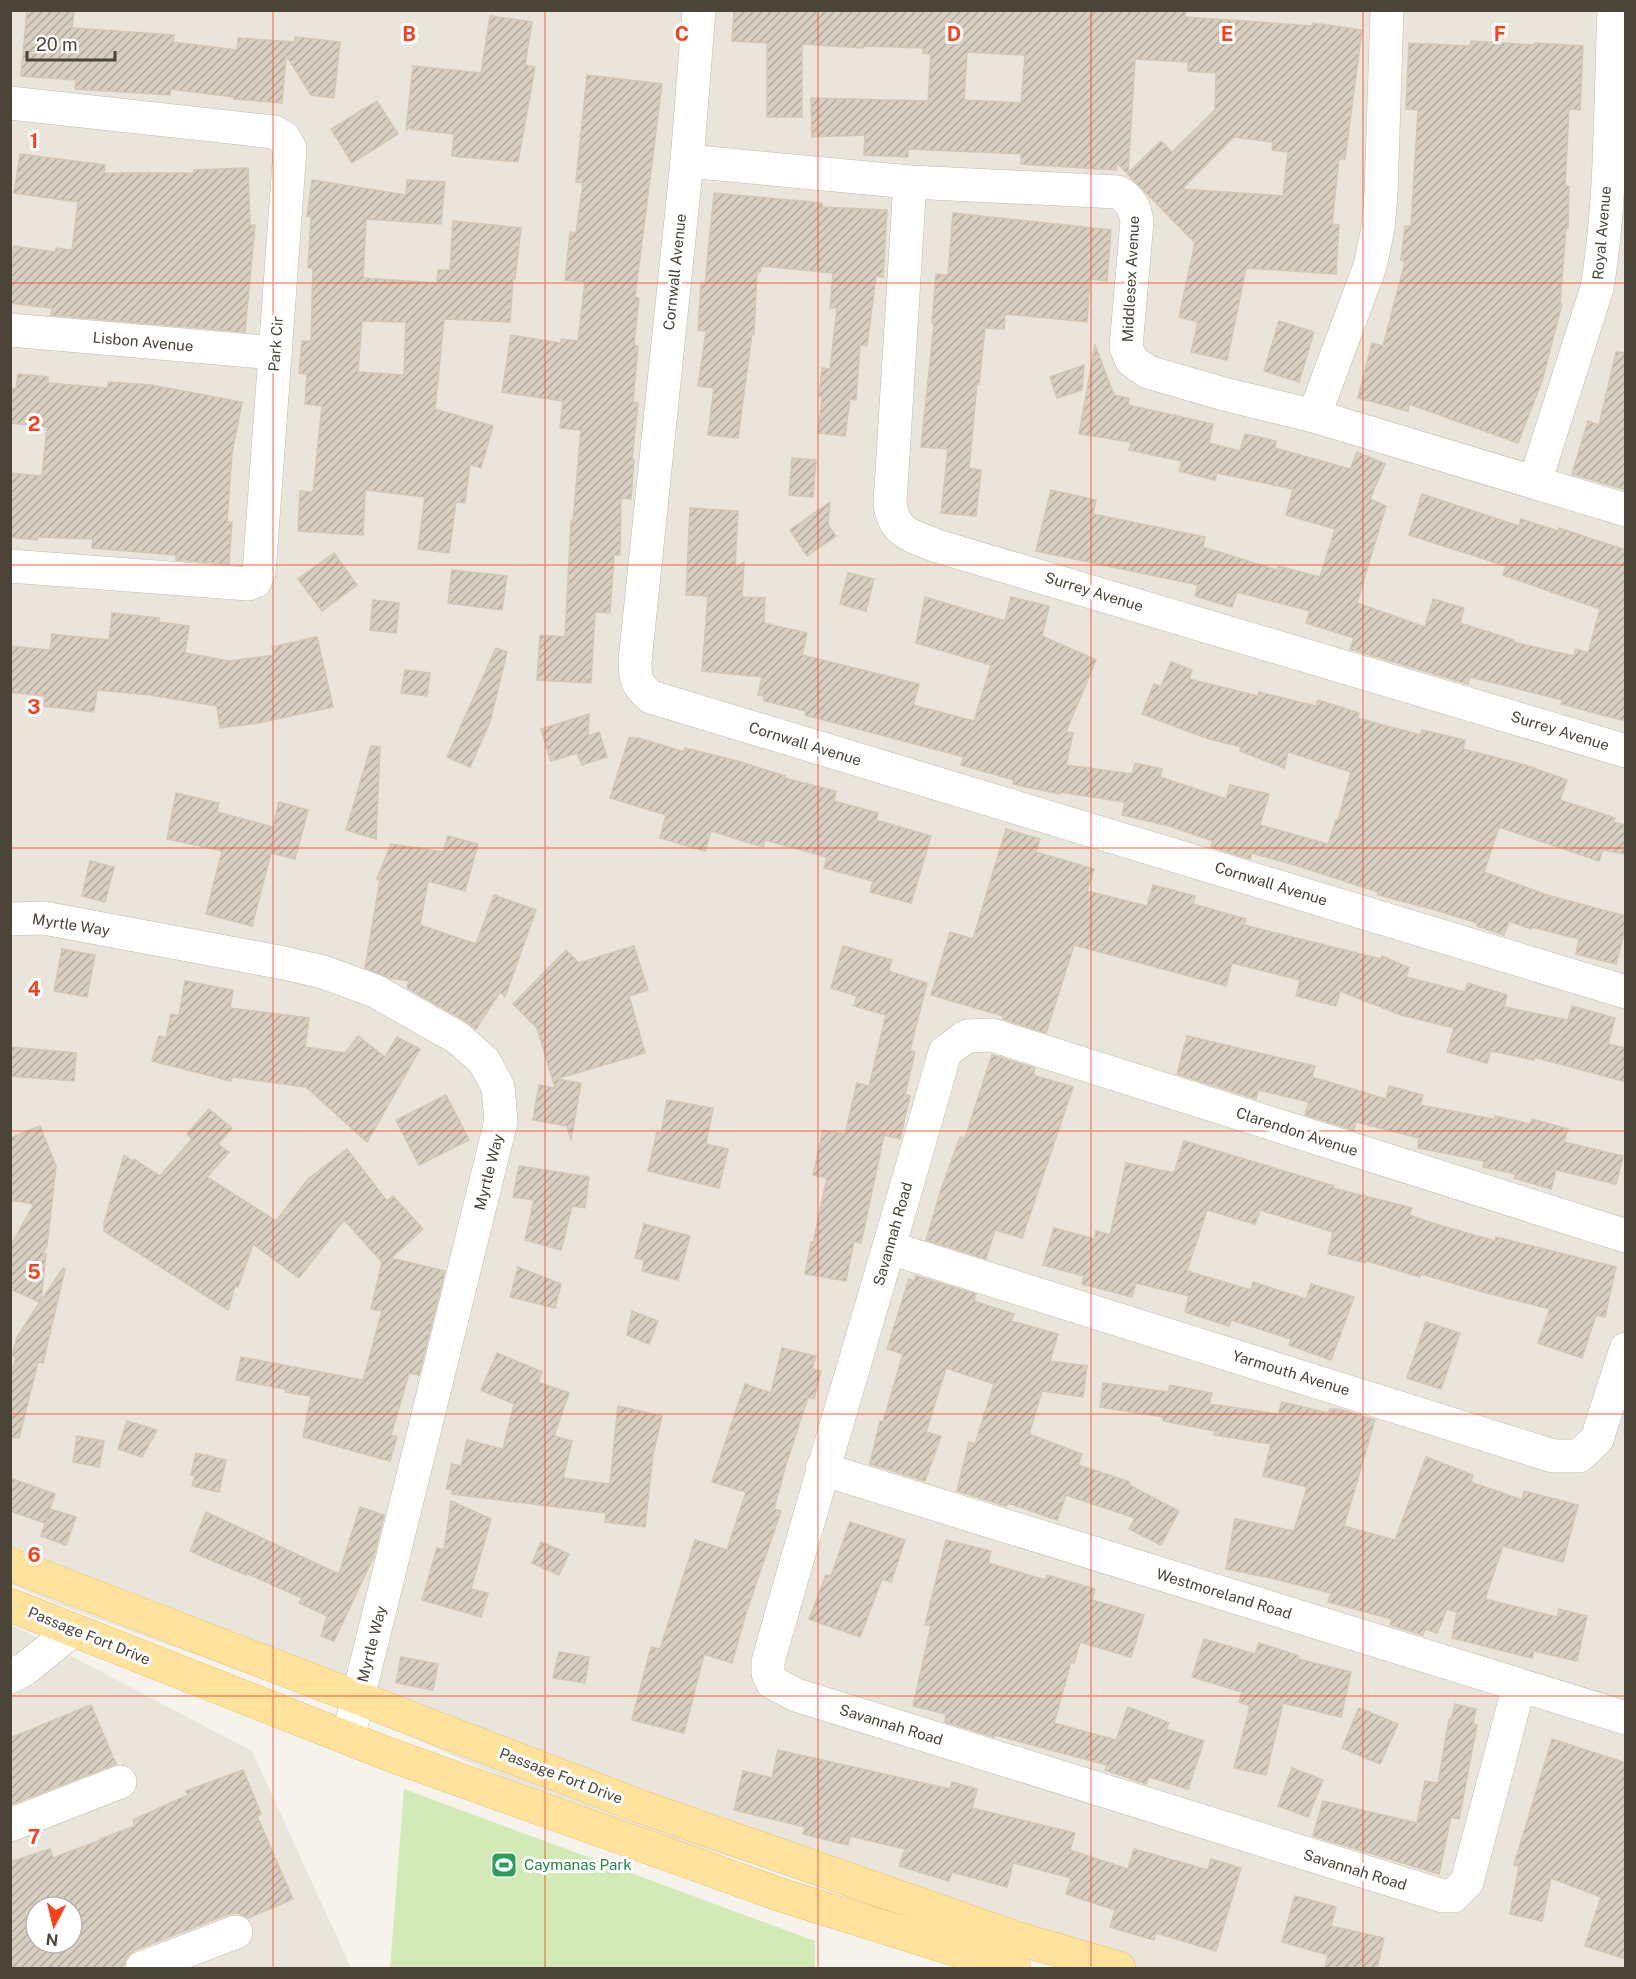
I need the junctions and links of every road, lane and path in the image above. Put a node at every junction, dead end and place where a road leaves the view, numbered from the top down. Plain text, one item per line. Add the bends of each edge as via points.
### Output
1 (699, 10) edge
2 (1387, 10) edge
3 (1614, 10) edge
4 (10, 103) edge
5 (687, 161) junction
6 (910, 182) junction
7 (1613, 268) edge
8 (10, 330) edge
9 (275, 353) junction
10 (1314, 416) junction
11 (1535, 482) junction
12 (1626, 510) edge
13 (10, 566) edge
14 (1626, 751) edge
15 (10, 919) edge
16 (1626, 992) edge
17 (967, 1036) joint
18 (1626, 1236) edge
19 (890, 1248) junction
20 (1626, 1349) edge
21 (822, 1469) junction
22 (10, 1564) edge
23 (10, 1605) edge
24 (73, 1630) junction
25 (10, 1677) edge
26 (1519, 1686) junction
27 (359, 1698) junction
28 (1626, 1718) edge
29 (348, 1738) junction
30 (120, 1782) dead end
31 (10, 1825) edge
32 (236, 1932) dead end
33 (1011, 1960) edge
34 (142, 1968) edge
35 (1119, 1968) edge

1 - 5 street, Cornwall Avenue
2 - 10 street via 1378,228 1370,266
3 - 7 street, Royal Avenue via 1605,222
4 - 9 street, Park Cir via 274,132 284,138 290,149
5 - 6 street, Middlesex Avenue
5 - 16 street, Cornwall Avenue via 635,661 639,686 651,697
6 - 10 street, Middlesex Avenue via 1118,192 1128,198 1137,221 1126,347 1132,361 1148,372 1183,383
6 - 14 street, Surrey Avenue via 890,503 891,517 900,528 937,546
7 - 11 street, Royal Avenue via 1597,288
8 - 9 street, Lisbon Avenue
9 - 13 street, Park Cir via 260,573 255,581 248,584
10 - 11 street, Middlesex Avenue
11 - 12 street, Middlesex Avenue
15 - 27 street, Myrtle Way via 44,918 323,972 375,991 459,1038 484,1061 498,1087 501,1121
17 - 18 street, Clarendon Avenue via 992,1035
17 - 19 street, Savannah Road via 945,1052
19 - 20 street, Yarmouth Avenue via 1553,1456 1579,1456 1597,1439
19 - 21 street, Savannah Road
21 - 26 street, Westmoreland Road
21 - 26 street, Savannah Road via 768,1662 772,1682 796,1695 1371,1875 1443,1896 1453,1896 1467,1882
22 - 27 main road, Passage Fort Drive
23 - 24 main road, Passage Fort Drive
24 - 25 street
24 - 29 main road, Passage Fort Drive
26 - 28 street, Westmoreland Road
27 - 29 street, Myrtle Way
27 - 33 main road, Passage Fort Drive via 639,1806
29 - 33 main road, Passage Fort Drive via 781,1894
30 - 31 street
32 - 34 street
33 - 35 main road, Passage Fort Drive

